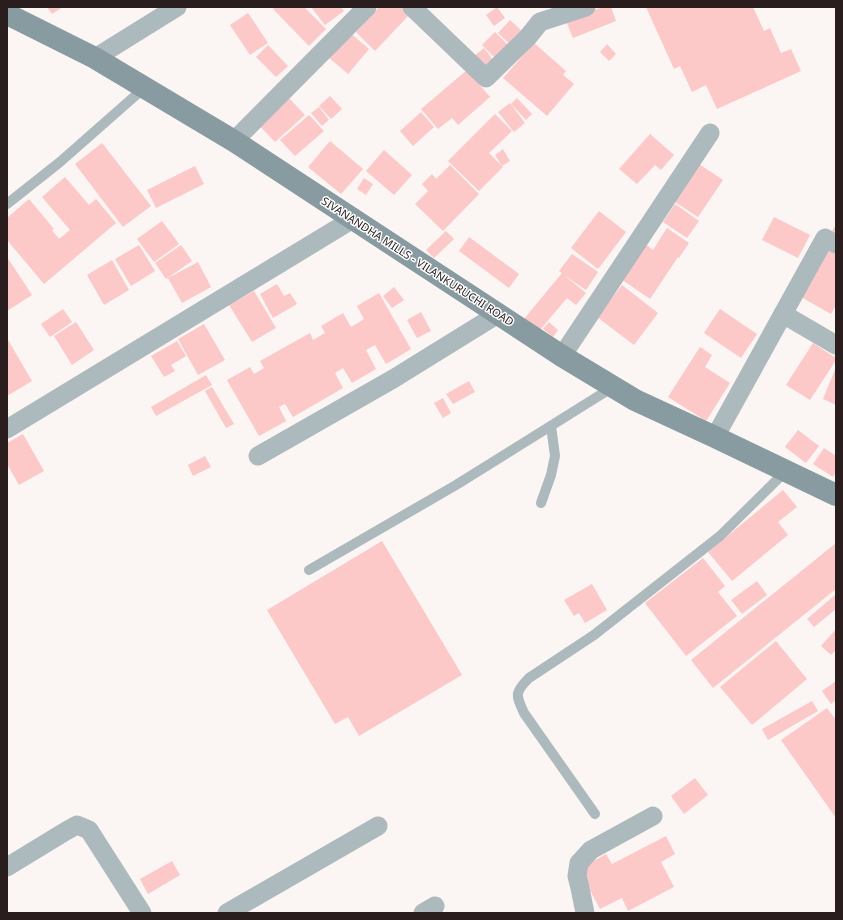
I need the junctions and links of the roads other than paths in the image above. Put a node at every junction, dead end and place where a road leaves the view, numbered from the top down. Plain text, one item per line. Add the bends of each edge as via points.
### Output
1 (177, 7) edge
2 (367, 7) edge
3 (412, 7) edge
4 (586, 7) edge
5 (7, 14) edge
6 (95, 58) junction
7 (144, 88) junction
8 (710, 133) dead end
9 (234, 141) junction
10 (7, 204) edge
11 (353, 219) junction
12 (836, 244) edge
13 (498, 314) junction
14 (783, 314) junction
15 (836, 345) edge
16 (562, 356) junction
17 (613, 387) junction
18 (551, 426) junction
19 (7, 429) edge
20 (715, 437) junction
21 (258, 456) dead end
22 (786, 471) junction
23 (836, 495) edge
24 (541, 503) dead end
25 (309, 570) dead end
26 (595, 814) dead end
27 (93, 815) dead end
28 (654, 816) dead end
29 (77, 825) junction
30 (378, 826) dead end
31 (7, 868) edge
32 (142, 913) edge
33 (226, 913) edge
34 (585, 913) edge

1 - 6 street
2 - 9 street
3 - 4 street via 486,78 540,22
5 - 6 main road, SIVANANDHA MILLS - VILANKURUCHI ROAD
6 - 7 main road, SIVANANDHA MILLS - VILANKURUCHI ROAD
7 - 9 main road, SIVANANDHA MILLS - VILANKURUCHI ROAD
7 - 10 lane via 60,162
8 - 16 street
9 - 11 main road, SIVANANDHA MILLS - VILANKURUCHI ROAD
11 - 13 main road, SIVANANDHA MILLS - VILANKURUCHI ROAD
11 - 19 street
12 - 14 street via 825,238
13 - 16 main road, SIVANANDHA MILLS - VILANKURUCHI ROAD
13 - 21 street via 393,379
14 - 15 street
14 - 20 street
16 - 17 main road, SIVANANDHA MILLS - VILANKURUCHI ROAD
17 - 18 lane
17 - 20 main road, SIVANANDHA MILLS - VILANKURUCHI ROAD
18 - 24 lane via 555,456
18 - 25 lane via 456,485
20 - 22 main road, SIVANANDHA MILLS - VILANKURUCHI ROAD
22 - 23 main road, SIVANANDHA MILLS - VILANKURUCHI ROAD
22 - 26 lane via 720,536 594,635 529,678 520,687 518,698 524,713
27 - 29 street
28 - 34 street via 591,850 579,863 577,876
29 - 31 street
29 - 32 street via 89,830
30 - 33 street

